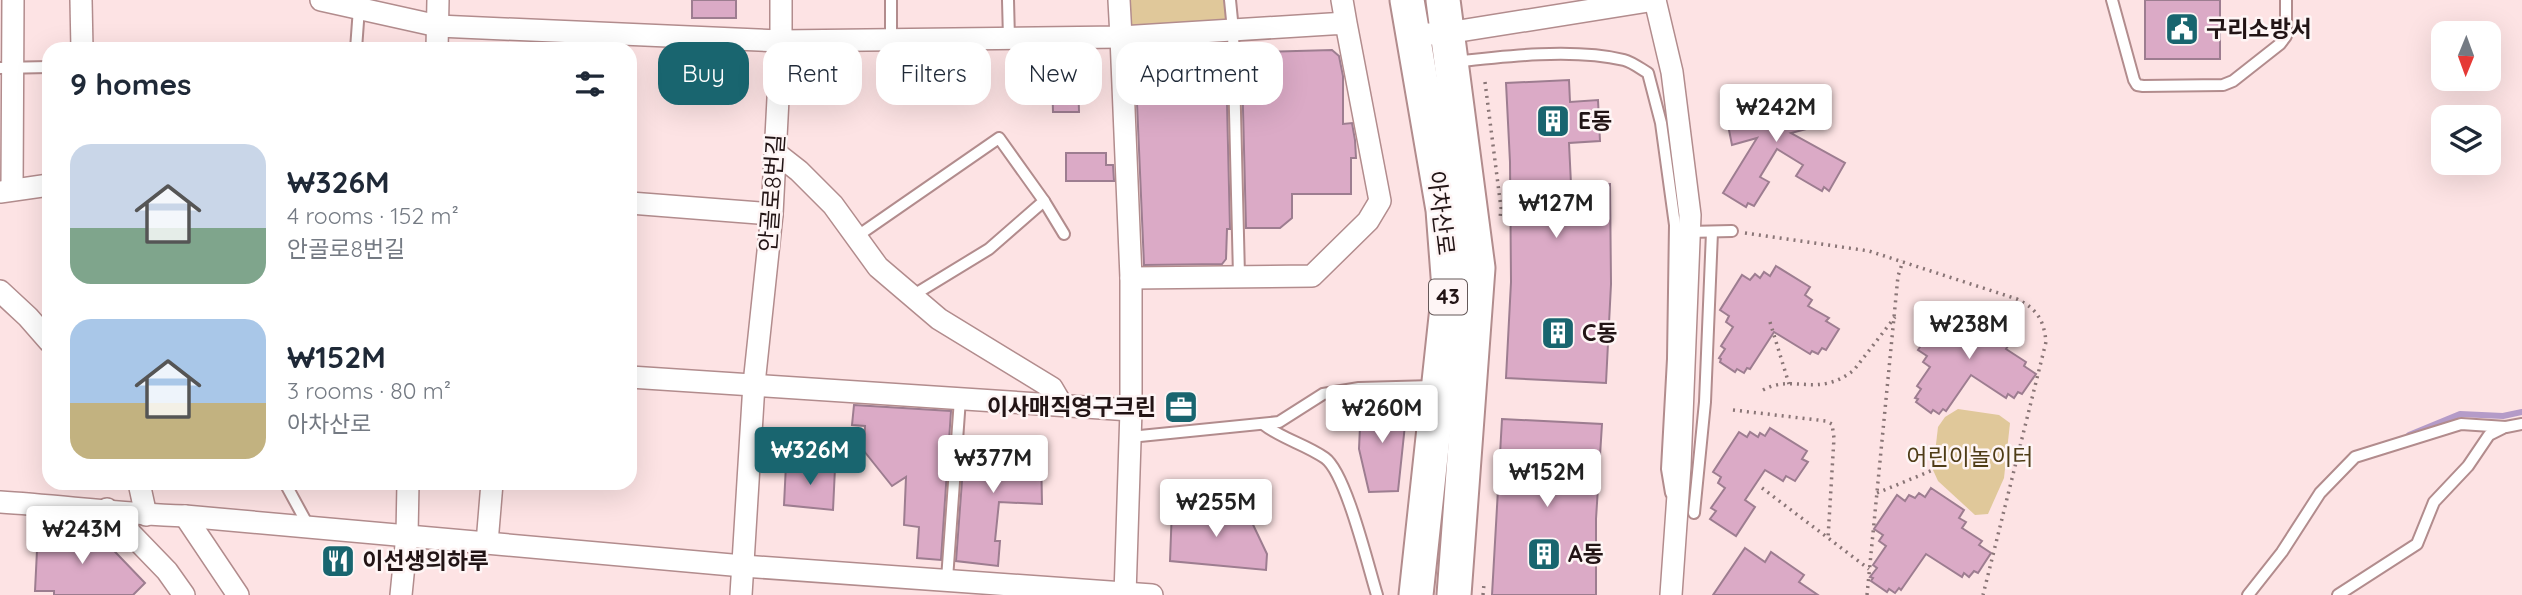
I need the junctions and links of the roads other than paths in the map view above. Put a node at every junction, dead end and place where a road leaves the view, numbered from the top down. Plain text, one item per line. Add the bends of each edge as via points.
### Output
1 (13, 0) edge
2 (81, 0) edge
3 (321, 0) edge
4 (438, 0) edge
5 (781, 0) edge
6 (891, 0) edge
7 (1008, 0) edge
8 (1119, 0) edge
9 (1230, 0) edge
10 (1342, 0) edge
11 (1407, 0) edge
12 (1443, 0) edge
13 (1655, 0) edge
14 (2112, 0) edge
15 (2286, 0) edge
16 (359, 8) junction
17 (1346, 23) junction
18 (438, 26) junction
19 (1233, 30) junction
20 (1412, 35) junction
21 (1121, 37) junction
22 (891, 40) junction
23 (1009, 40) junction
24 (781, 41) junction
25 (82, 42) edge
26 (357, 42) edge
27 (437, 42) edge
28 (1449, 47) junction
29 (42, 67) edge
30 (6, 69) edge
31 (1671, 69) junction
32 (1648, 73) junction
33 (776, 153) junction
34 (42, 186) edge
35 (6, 190) edge
36 (1044, 201) junction
37 (637, 204) edge
38 (772, 214) junction
39 (1732, 231) road end
40 (1712, 232) junction
41 (1682, 233) junction
42 (1064, 234) dead end
43 (856, 237) junction
44 (1239, 276) junction
45 (1131, 278) junction
46 (0, 291) edge
47 (912, 296) junction
48 (42, 333) edge
49 (637, 377) edge
50 (754, 384) junction
51 (1440, 387) junction
52 (960, 399) junction
53 (1062, 405) junction
54 (1131, 410) junction
55 (1263, 424) junction
56 (2522, 424) edge
57 (2506, 427) junction
58 (1130, 437) junction
59 (141, 490) edge
60 (289, 490) edge
61 (408, 490) edge
62 (491, 490) edge
63 (0, 502) edge
64 (107, 509) junction
65 (146, 515) junction
66 (185, 516) junction
67 (1685, 517) junction
68 (309, 527) junction
69 (407, 536) junction
70 (487, 543) junction
71 (743, 566) junction
72 (947, 579) junction
73 (1125, 594) edge
74 (184, 595) edge
75 (239, 595) edge
76 (401, 595) edge
77 (741, 595) edge
78 (1152, 595) edge
79 (1377, 595) edge
80 (1416, 595) edge
81 (1454, 595) edge
82 (1671, 595) edge
83 (2248, 595) edge
84 (2339, 595) edge

1 - 30 street
2 - 25 street
3 - 16 street
4 - 18 street
5 - 24 street, 안골로8번길
6 - 22 lane
7 - 23 lane
8 - 21 street
9 - 19 lane
10 - 17 street
11 - 20 main road, 아차산로 / 43
12 - 28 main road, 아차산로 / 43
13 - 28 street
13 - 31 street
14 - 15 lane via 2137,85 2198,86 2233,81 2280,44 2286,36
16 - 18 street
16 - 26 lane
17 - 19 street
17 - 44 street via 1380,201 1368,221 1312,276
18 - 24 street
18 - 27 street
19 - 21 street
19 - 44 lane
20 - 28 street
20 - 51 main road, 아차산로 / 43 via 1444,223 1449,289
21 - 23 street
21 - 45 street
22 - 23 street
22 - 24 street
24 - 33 street, 안골로8번길
28 - 32 lane via 1502,56 1567,54 1626,61
28 - 81 main road, 아차산로 / 43 via 1478,268
29 - 30 lane
30 - 35 street
31 - 32 lane
31 - 41 street via 1690,215
32 - 41 lane
33 - 38 street, 안골로8번길
33 - 43 street via 833,205
34 - 35 street
36 - 42 lane
36 - 43 lane via 999,138
36 - 47 lane via 989,249
37 - 38 street
38 - 50 street, 안골로8번길
39 - 40 lane
40 - 41 lane
40 - 67 lane via 1705,402
41 - 67 street
43 - 47 street via 878,267
44 - 45 street
45 - 54 street
46 - 48 street
47 - 53 street via 939,318 1052,388
49 - 50 street
50 - 52 street
50 - 71 street, 안골로8번길
51 - 55 lane via 1359,388 1323,394 1279,422
51 - 80 main road, 아차산로 / 43
52 - 53 street
52 - 72 lane
53 - 54 street
54 - 58 street
55 - 58 lane
55 - 79 lane via 1326,459 1342,483
56 - 57 lane
57 - 83 lane via 2461,424 2354,457 2320,493
57 - 84 lane via 2489,435 2434,502 2417,544
58 - 73 street
59 - 65 street
60 - 68 lane
61 - 69 street
62 - 70 street
63 - 64 street
64 - 65 street
64 - 74 street
65 - 66 street
66 - 68 street
66 - 75 street
67 - 82 street
68 - 69 street
69 - 70 street
69 - 76 street
70 - 71 street
71 - 72 street
71 - 77 street, 안골로8번길
72 - 73 street
73 - 78 street

